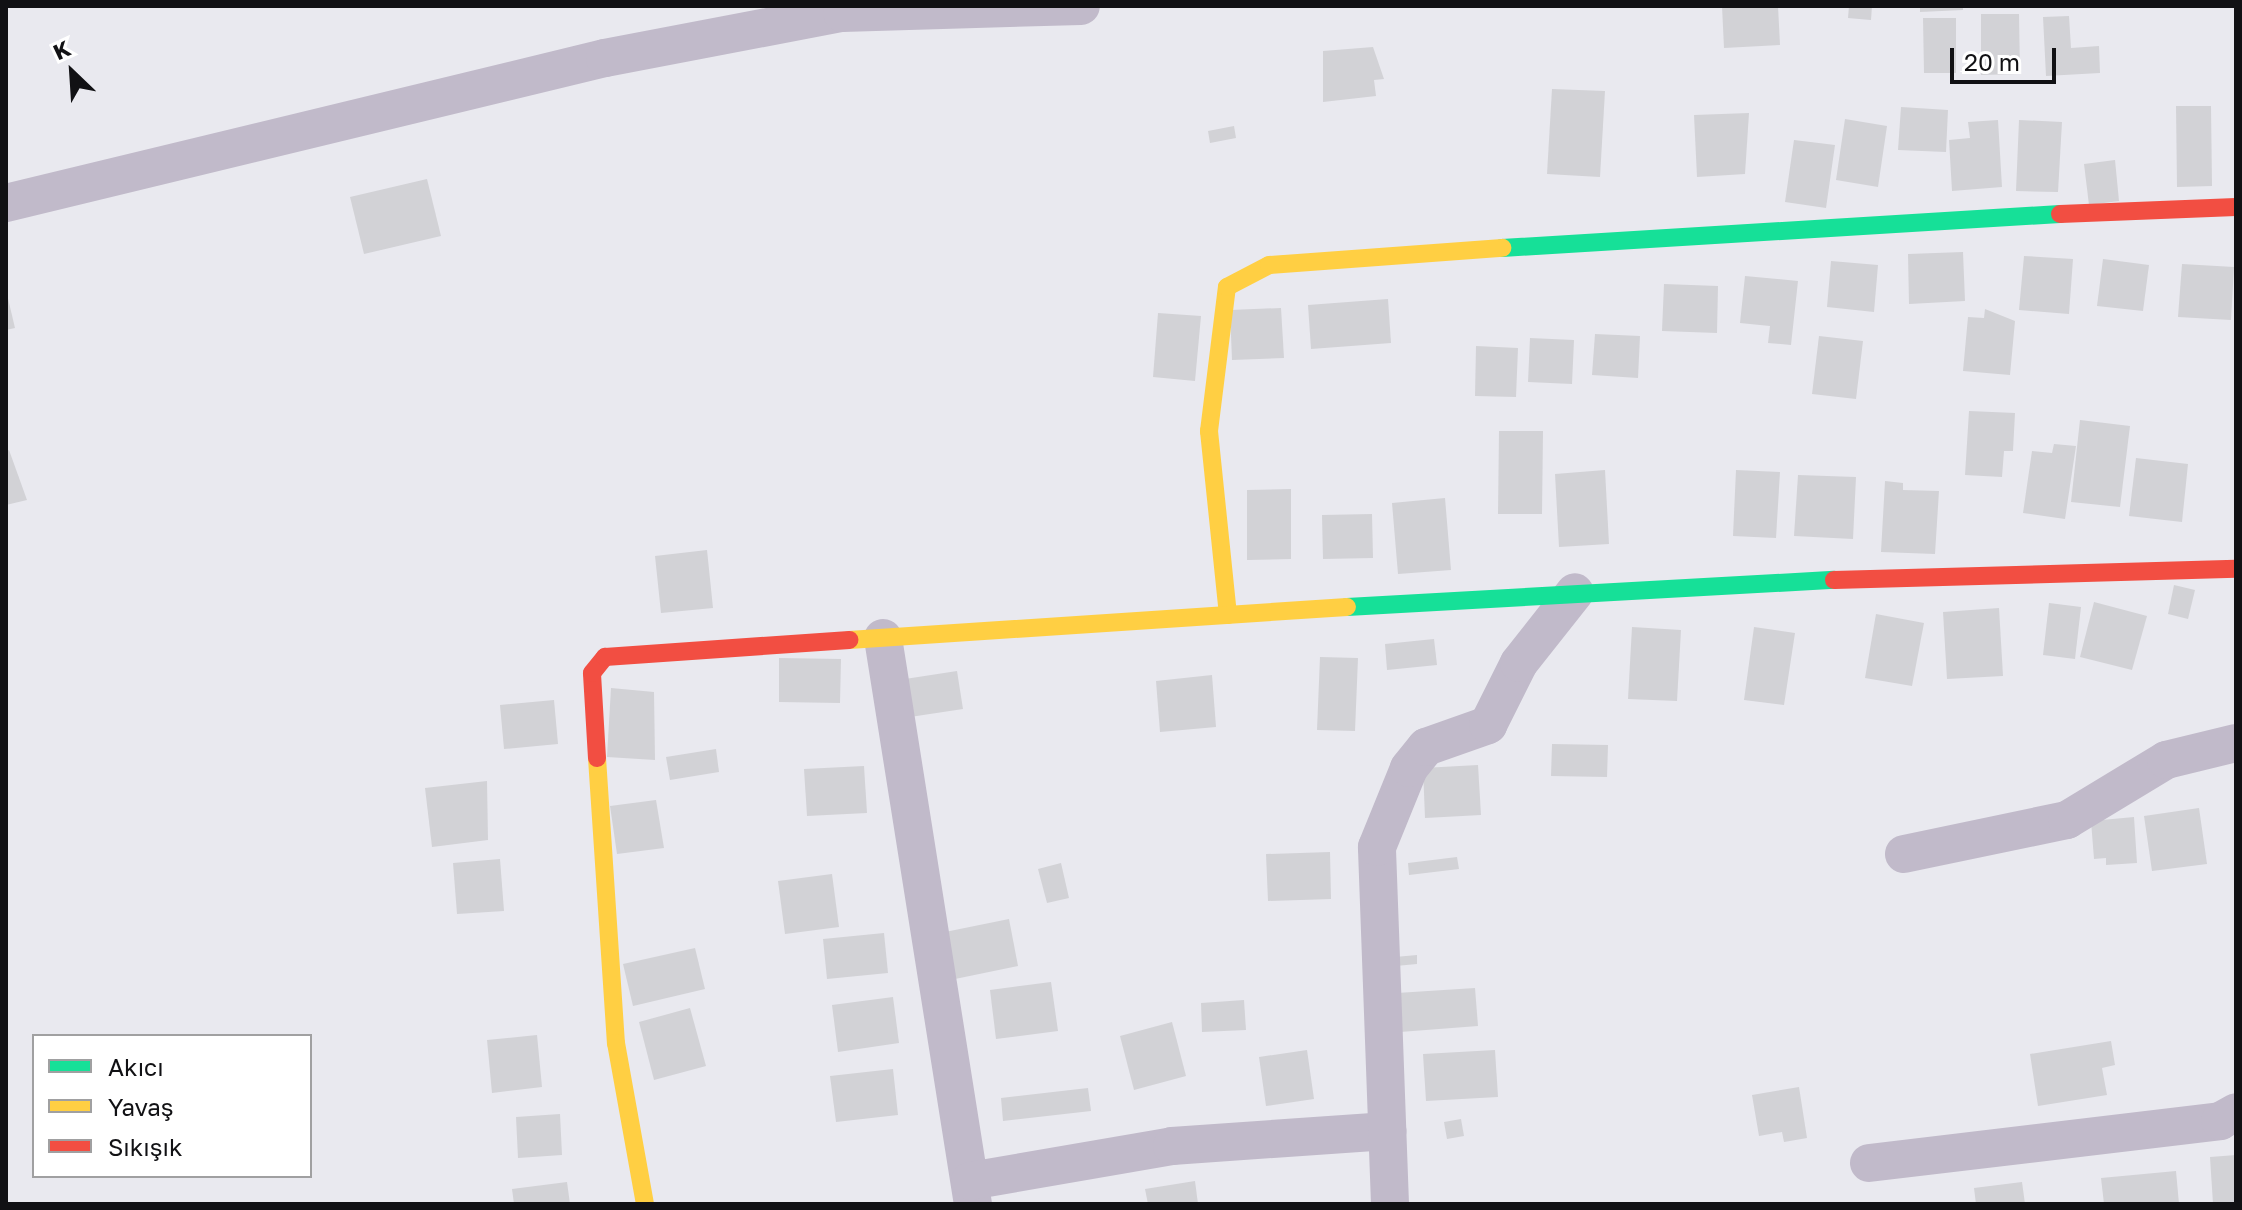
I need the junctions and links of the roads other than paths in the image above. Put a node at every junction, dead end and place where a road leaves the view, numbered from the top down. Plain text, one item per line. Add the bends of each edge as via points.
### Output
1 (1081, 6) edge
2 (6, 203) edge
3 (2236, 207) edge
4 (2236, 569) edge
5 (1575, 592) junction
6 (1228, 615) junction
7 (883, 638) junction
8 (2236, 743) edge
9 (1904, 854) dead end
10 (2236, 1112) edge
11 (1387, 1131) junction
12 (1869, 1163) dead end
13 (972, 1193) edge
14 (645, 1204) edge
15 (1390, 1204) edge

1 - 2 street via 842,13 605,58
3 - 6 street via 1788,226 1269,265 1227,287 1209,431
4 - 5 street
5 - 6 street
5 - 11 street via 1519,663 1488,725 1426,747 1409,768 1377,847
6 - 7 street
7 - 13 street
7 - 14 street via 605,657 592,673 616,1043
8 - 9 street via 2166,760 2067,820
10 - 12 street via 2220,1121
11 - 13 street via 1172,1146
11 - 15 street

